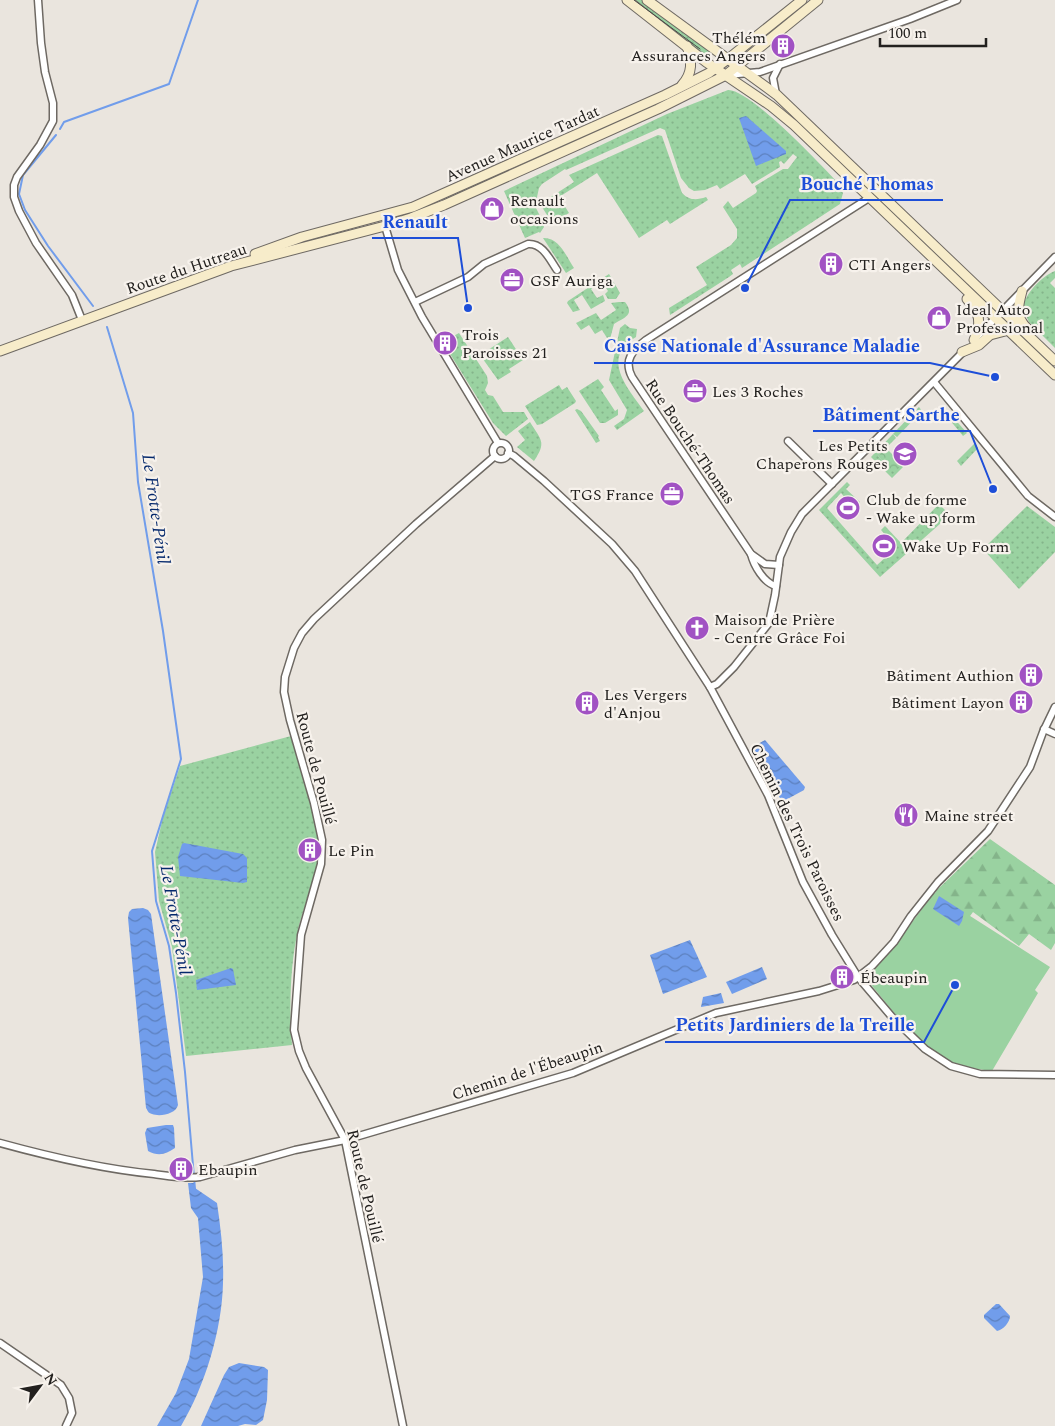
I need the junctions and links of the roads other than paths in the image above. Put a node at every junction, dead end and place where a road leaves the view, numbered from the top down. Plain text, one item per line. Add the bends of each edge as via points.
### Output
1 (38, 0) edge
2 (627, 0) edge
3 (647, 0) edge
4 (802, 0) edge
5 (818, 0) edge
6 (957, 0) edge
7 (686, 46) junction
8 (733, 63) junction
9 (780, 63) junction
10 (716, 68) junction
11 (748, 74) junction
12 (726, 75) junction
13 (678, 89) junction
14 (777, 95) junction
15 (870, 184) junction
16 (869, 198) junction
17 (895, 208) junction
18 (385, 226) junction
19 (1055, 256) edge
20 (231, 266) junction
21 (557, 270) dead end
22 (948, 273) junction
23 (1022, 291) junction
24 (415, 302) junction
25 (999, 314) junction
26 (82, 320) junction
27 (1009, 330) junction
28 (974, 340) junction
29 (0, 351) edge
30 (962, 352) junction
31 (1052, 359) edge
32 (1055, 375) edge
33 (934, 382) junction
34 (788, 441) dead end
35 (498, 444) junction
36 (508, 454) junction
37 (495, 456) junction
38 (832, 484) junction
39 (1055, 517) edge
40 (751, 554) junction
41 (779, 565) junction
42 (776, 586) junction
43 (710, 687) junction
44 (1055, 707) edge
45 (1044, 729) junction
46 (1055, 734) edge
47 (858, 977) junction
48 (1055, 1075) edge
49 (345, 1140) junction
50 (0, 1144) edge
51 (0, 1343) edge
52 (66, 1426) edge
53 (403, 1426) edge

1 - 26 street via 53,121 17,176 14,197 36,242 72,295
2 - 7 street
3 - 8 street
4 - 8 street, Avenue Maurice Tardat
5 - 8 street, Avenue Maurice Tardat
6 - 9 street
7 - 10 street
7 - 13 street via 691,69
8 - 10 street, Avenue Maurice Tardat
8 - 11 street
8 - 12 street, Avenue Maurice Tardat
9 - 11 street
9 - 14 street via 773,78
10 - 12 street
10 - 13 street, Avenue Maurice Tardat
11 - 12 street
11 - 14 street
12 - 16 street via 794,125
12 - 18 street, Avenue Maurice Tardat via 549,159 414,217
13 - 20 street, Avenue Maurice Tardat via 421,204 302,237
14 - 15 street
15 - 16 street
15 - 17 street
16 - 17 street
16 - 22 street
16 - 40 street, Rue Bouché-Thomas via 646,340 633,350 629,358 628,368 632,377
17 - 25 street
18 - 20 street, Route du Hutreau
18 - 24 street via 398,270
19 - 23 street
20 - 26 street, Route du Hutreau
21 - 24 street via 541,248 528,244
22 - 25 street
22 - 28 street via 952,283 979,313
23 - 25 street
23 - 31 street via 1018,316 1050,349
24 - 35 street
25 - 27 street
25 - 28 street
25 - 31 street
26 - 29 street, Route du Hutreau
27 - 30 street via 990,334 979,345
27 - 32 street
28 - 30 street
30 - 33 street
33 - 38 street
33 - 39 street via 1028,496
34 - 38 street
35 - 36 street via 505,444
35 - 37 street via 493,449
36 - 37 street via 502,458
36 - 43 street, Chemin des Trois Paroisses via 544,480 612,544 635,571
37 - 49 street, Route de Pouillé via 314,619 294,648 285,677 288,714 322,840 321,864 301,935 294,1030 306,1068
38 - 41 street via 796,523
40 - 41 street via 765,564
40 - 42 street, Rue Bouché-Thomas via 762,575
41 - 42 street
42 - 43 street via 767,626 734,667
43 - 47 street, Chemin des Trois Paroisses via 768,795 817,909
44 - 45 street, Chemin de l'Ébeaupin
45 - 46 street
45 - 47 street, Chemin de l'Ébeaupin via 1030,767 988,831 938,882 894,942
47 - 48 street, Chemin des Trois Paroisses via 904,1030 931,1054 951,1066 980,1074
47 - 49 street, Chemin de l'Ébeaupin via 819,991 716,1012 573,1073
49 - 50 street, Chemin de l'Ébeaupin via 189,1178 79,1163
49 - 53 street, Route de Pouillé
51 - 52 street via 61,1385 69,1398 72,1413

